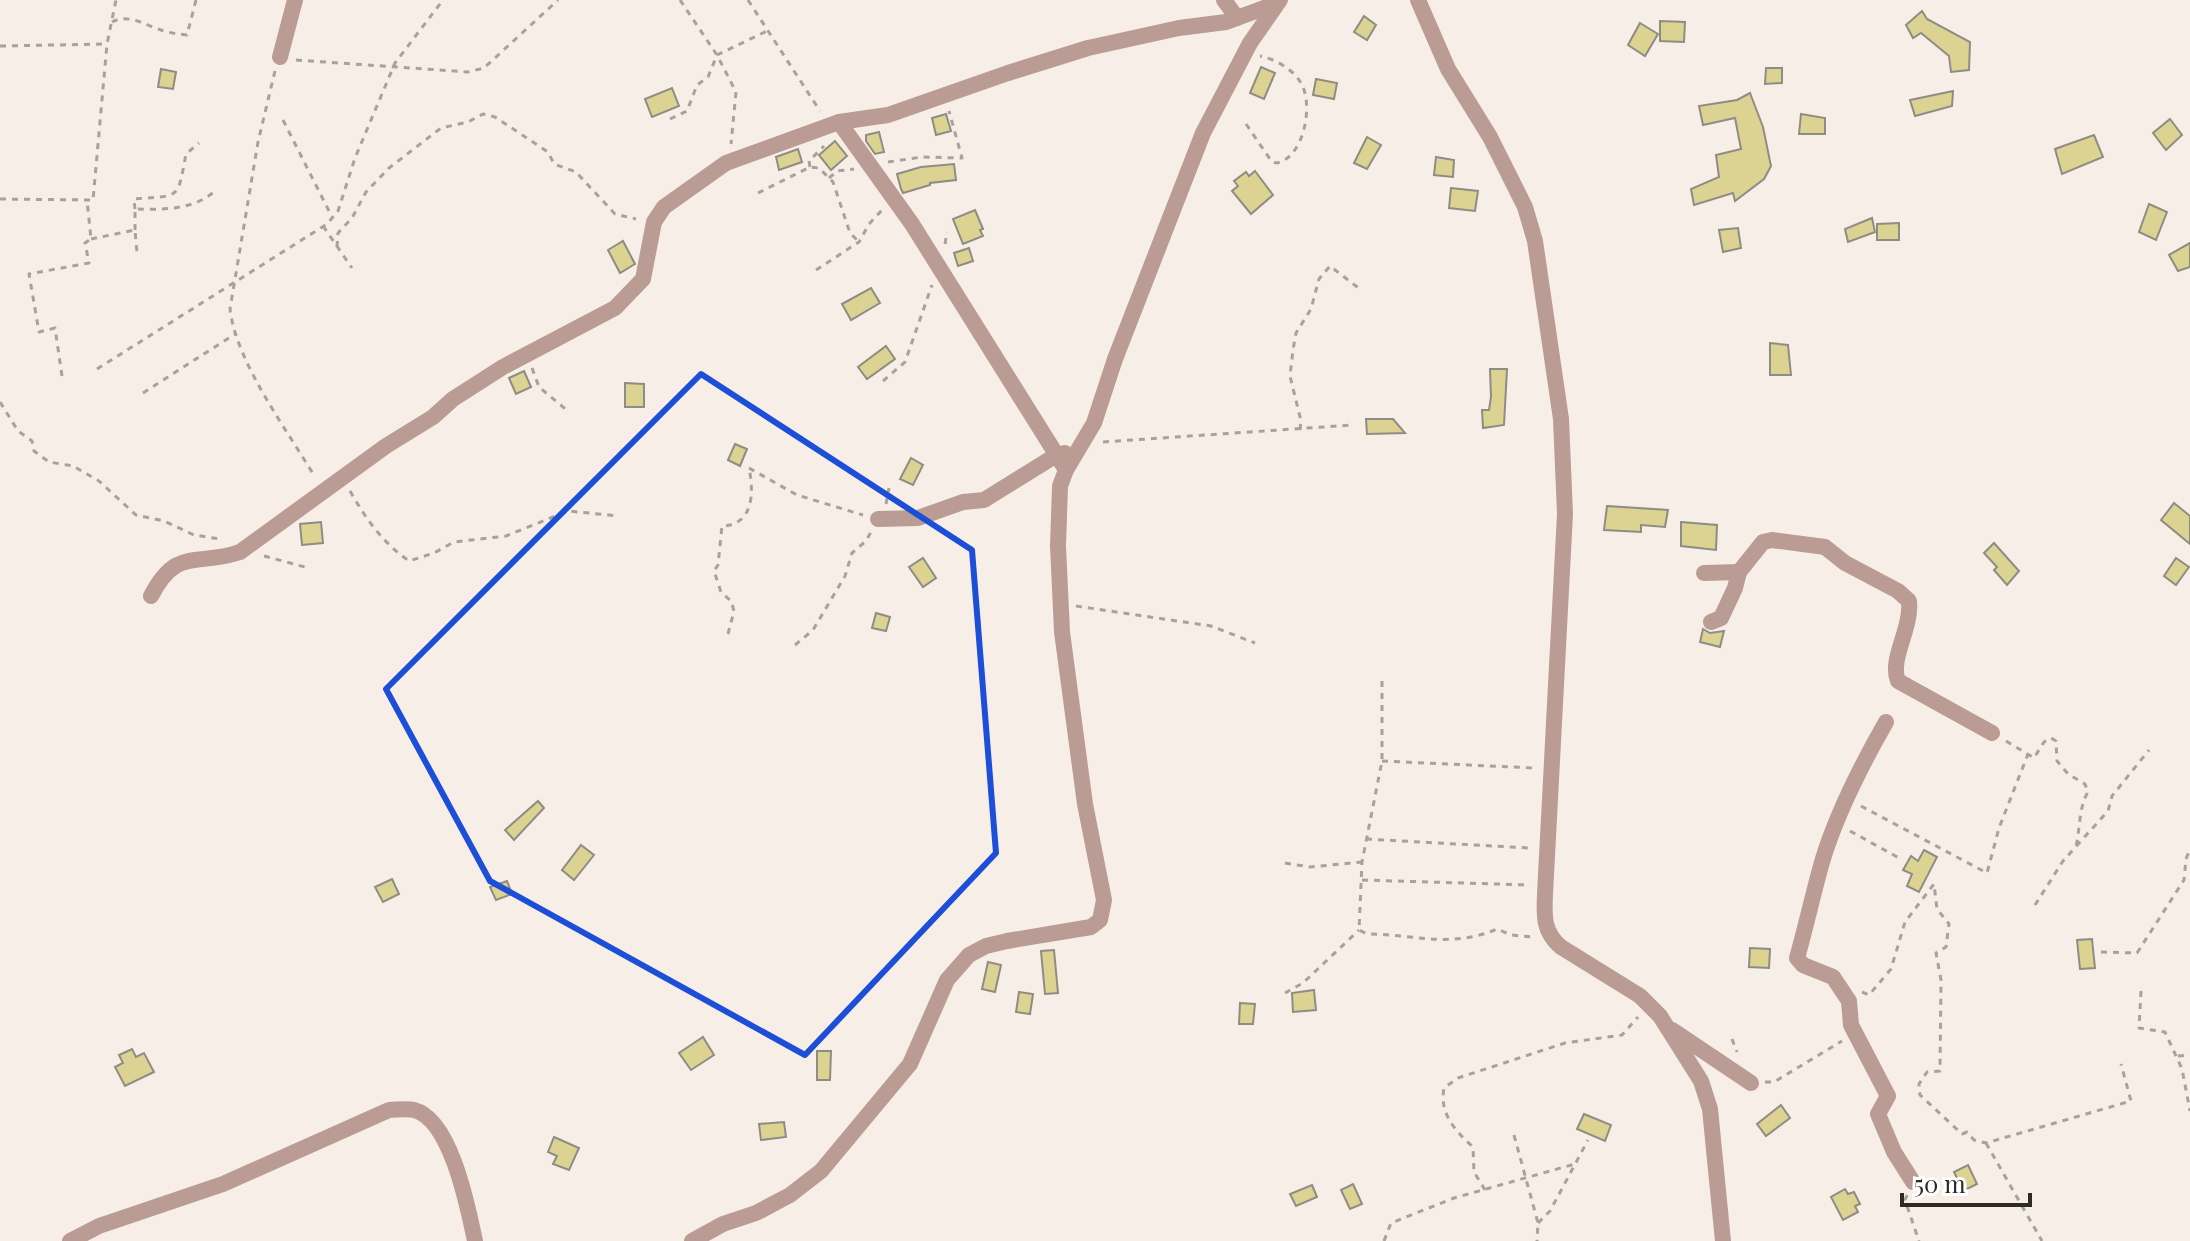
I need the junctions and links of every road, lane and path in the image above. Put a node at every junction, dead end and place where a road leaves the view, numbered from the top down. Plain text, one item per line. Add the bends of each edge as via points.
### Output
1 (116, 0) edge
2 (196, 0) edge
3 (295, 0) edge
4 (443, 0) edge
5 (558, 0) edge
6 (680, 0) edge
7 (748, 0) edge
8 (1224, 0) edge
9 (1418, 0) edge
10 (1278, 2) edge
11 (1237, 18) junction
12 (112, 22) junction
13 (767, 31) junction
14 (107, 44) junction
15 (0, 46) edge
16 (1245, 52) junction
17 (717, 55) junction
18 (280, 57) junction
19 (393, 68) junction
20 (945, 96) junction
21 (670, 119) dead end
22 (283, 120) dead end
23 (834, 124) junction
24 (1246, 124) dead end
25 (199, 143) dead end
26 (726, 163) junction
27 (871, 167) junction
28 (829, 178) junction
29 (216, 190) dead end
30 (889, 192) junction
31 (758, 193) dead end
32 (0, 199) edge
33 (87, 200) junction
34 (135, 209) junction
35 (332, 217) junction
36 (654, 222) junction
37 (323, 226) junction
38 (135, 230) junction
39 (947, 232) dead end
40 (91, 239) junction
41 (859, 242) junction
42 (337, 247) junction
43 (137, 253) dead end
44 (352, 268) dead end
45 (939, 268) junction
46 (816, 270) dead end
47 (236, 282) junction
48 (1361, 290) dead end
49 (235, 334) junction
50 (527, 354) junction
51 (97, 369) dead end
52 (62, 376) dead end
53 (883, 381) dead end
54 (143, 393) dead end
55 (0, 402) edge
56 (569, 412) dead end
57 (1352, 425) dead end
58 (1300, 430) junction
59 (1081, 444) junction
60 (1055, 456) junction
61 (1066, 470) junction
62 (343, 477) junction
63 (889, 488) dead end
64 (323, 491) junction
65 (619, 516) dead end
66 (878, 519) junction
67 (244, 550) junction
68 (305, 567) dead end
69 (1739, 572) junction
70 (1704, 573) dead end
71 (151, 596) dead end
72 (1061, 604) junction
73 (1711, 622) dead end
74 (728, 634) dead end
75 (1255, 643) dead end
76 (795, 645) dead end
77 (1382, 681) dead end
78 (1886, 722) dead end
79 (1992, 733) joint
80 (2149, 750) dead end
81 (2028, 754) junction
82 (1382, 761) junction
83 (1553, 768) junction
84 (1849, 799) junction
85 (1836, 823) junction
86 (1366, 839) junction
87 (2076, 847) junction
88 (1549, 849) junction
89 (2190, 849) edge
90 (1899, 858) dead end
91 (1362, 862) junction
92 (1285, 863) dead end
93 (1362, 880) junction
94 (1546, 885) junction
95 (2035, 905) dead end
96 (1359, 930) junction
97 (1552, 939) junction
98 (2101, 952) dead end
99 (2141, 991) dead end
100 (1285, 993) dead end
101 (1849, 1001) junction
102 (1649, 1006) junction
103 (1666, 1026) junction
104 (1856, 1033) junction
105 (1732, 1039) dead end
106 (1738, 1054) dead end
107 (2190, 1055) edge
108 (2176, 1056) junction
109 (2121, 1064) dead end
110 (1751, 1083) joint
111 (2190, 1111) edge
112 (1514, 1135) dead end
113 (1588, 1140) dead end
114 (1986, 1143) junction
115 (1575, 1164) junction
116 (1527, 1179) junction
117 (1913, 1182) joint
118 (1485, 1190) junction
119 (1538, 1223) junction
120 (70, 1241) edge
121 (475, 1241) edge
122 (692, 1241) edge
123 (1384, 1241) edge
124 (1537, 1241) edge
125 (1723, 1241) edge
126 (1919, 1241) edge
127 (2042, 1241) edge

1 - 12 path
2 - 12 path via 187,35 133,19
3 - 18 street
4 - 19 path
5 - 19 path via 484,68
6 - 17 path
7 - 13 path
8 - 11 street
9 - 83 street via 1448,69 1525,207 1535,241 1565,470
10 - 11 street
10 - 16 street
11 - 20 street via 1088,48
12 - 14 path
13 - 17 path
13 - 23 path
14 - 15 path
14 - 33 path via 93,200
16 - 24 path via 1276,60 1301,82 1308,108 1304,131 1284,162 1272,162
16 - 59 street via 1203,133 1094,423
17 - 21 path via 687,111
17 - 26 path via 736,92
18 - 19 path
18 - 47 path via 258,142
19 - 35 path
20 - 23 street via 888,115
20 - 27 path via 962,158 922,157
22 - 35 path
23 - 26 street
23 - 27 street
25 - 34 path via 186,154 178,191 134,199
26 - 36 street via 664,207
27 - 28 path via 837,171
27 - 30 street
28 - 31 path via 810,167
28 - 41 path via 850,233
29 - 34 path via 204,201 162,210
30 - 41 path via 886,206
30 - 45 street
32 - 33 path
33 - 40 path
34 - 38 path
35 - 37 path
36 - 42 path via 615,214 576,172 554,164 548,152 483,114 441,128 389,168 338,233
36 - 50 street via 643,279 630,294 615,308
37 - 42 path
37 - 47 path
38 - 40 path
38 - 43 path
39 - 45 path
40 - 52 path via 85,243 89,263 29,274 39,332 55,328
41 - 46 path
42 - 44 path
45 - 53 path via 905,362
45 - 60 street
47 - 49 path via 230,309
47 - 51 path
48 - 58 path via 1330,266 1319,279 1293,350 1290,376
49 - 54 path
49 - 64 path
50 - 56 path via 539,387
50 - 62 street
55 - 67 path via 18,431 32,441 34,451 99,481 136,515
57 - 58 path
58 - 59 path
59 - 60 street
59 - 61 street
60 - 61 street
60 - 66 street via 984,500 918,518
61 - 72 street via 1060,486
62 - 64 street
62 - 65 path via 367,521 409,561 454,542 506,536 568,511
63 - 66 path
64 - 67 street
66 - 74 path via 797,495 749,468 749,507 744,519 722,526 714,571 734,611
66 - 76 path via 852,553 829,606
67 - 68 path
67 - 71 street via 222,558 188,559 162,576
69 - 70 street
69 - 73 street via 1721,618
69 - 79 street via 1763,542 1815,544 1898,591 1910,610 1894,671 1898,681
72 - 75 path via 1211,626
72 - 122 street via 1073,726 1104,900 1100,920 1091,927 986,946 969,955 947,980 910,1064 821,1171 790,1195
77 - 82 path
78 - 84 street
79 - 81 path
80 - 87 path
81 - 84 path via 1987,873
81 - 87 path via 2034,758 2051,738 2056,741 2057,761 2085,784 2088,792 2081,802
82 - 83 path
82 - 86 path
83 - 88 street
84 - 85 street
85 - 90 path
85 - 101 street via 1797,958 1833,977
86 - 88 path
86 - 91 path
87 - 95 path
88 - 94 street
89 - 98 path via 2184,880 2137,953
91 - 92 path via 1310,867
91 - 93 path
93 - 94 path
93 - 96 path
94 - 97 street via 1544,922
96 - 97 path via 1456,941 1497,929
96 - 100 path via 1303,983
97 - 102 street
99 - 108 path via 2139,1028 2165,1032
101 - 104 street
101 - 114 path via 1861,992 1869,995 1886,976 1905,922 1934,884 1937,909 1949,924 1946,947 1936,953 1941,980 1940,1071 1927,1072 1919,1084 1920,1095 1962,1134
102 - 103 street
102 - 118 path via 1622,1035 1565,1043 1458,1078 1444,1088 1445,1111 1473,1147 1474,1172
103 - 110 street
103 - 125 street via 1701,1081 1710,1109
104 - 110 path via 1774,1082
104 - 117 street via 1888,1096 1878,1114
105 - 106 path
107 - 108 path
108 - 111 path
109 - 114 path via 2131,1101
112 - 116 path
113 - 115 path
114 - 127 path
115 - 116 path
115 - 119 path
116 - 118 path
116 - 119 path
117 - 126 path via 1905,1200
118 - 123 path via 1391,1223
119 - 124 path
120 - 121 street via 223,1184 389,1110 415,1110 435,1125 454,1158

